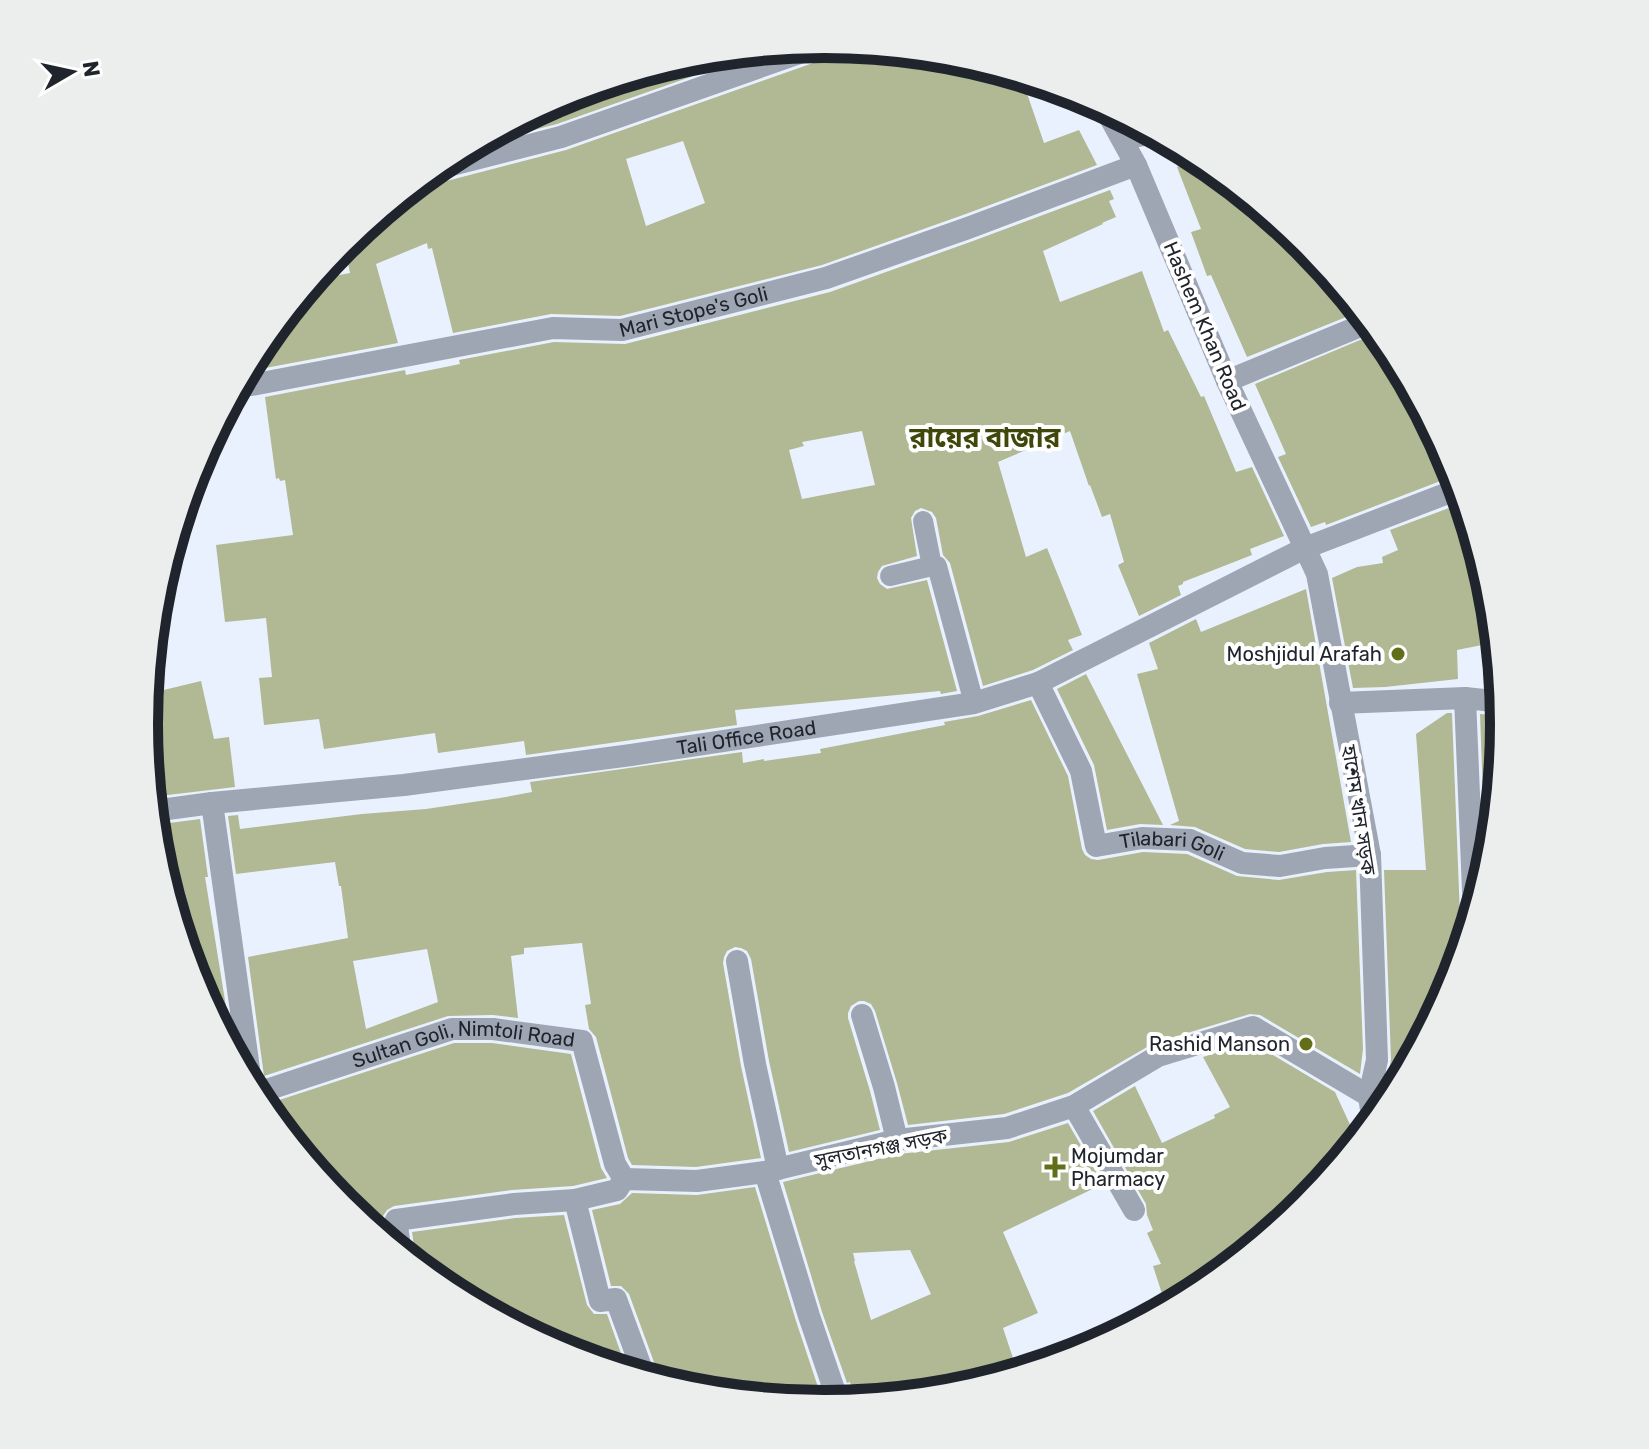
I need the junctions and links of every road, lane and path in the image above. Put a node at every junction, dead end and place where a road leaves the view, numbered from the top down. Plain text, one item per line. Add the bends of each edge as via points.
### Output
1 (783, 59) edge
2 (1115, 125) edge
3 (1137, 136) edge
4 (1123, 139) junction
5 (469, 160) edge
6 (1136, 165) junction
7 (1359, 327) edge
8 (1227, 381) junction
9 (251, 385) edge
10 (1449, 493) edge
11 (923, 521) dead end
12 (1305, 548) junction
13 (932, 566) junction
14 (890, 576) dead end
15 (1038, 683) junction
16 (1465, 698) junction
17 (1490, 701) edge
18 (974, 703) junction
19 (1340, 703) junction
20 (212, 803) junction
21 (164, 810) edge
22 (1370, 855) junction
23 (1472, 878) edge
24 (737, 961) dead end
25 (862, 1015) dead end
26 (249, 1060) edge
27 (266, 1088) edge
28 (1369, 1096) junction
29 (1074, 1106) junction
30 (1370, 1106) edge
31 (897, 1140) junction
32 (771, 1170) junction
33 (624, 1179) junction
34 (575, 1200) junction
35 (1134, 1210) dead end
36 (399, 1237) edge
37 (640, 1365) edge
38 (834, 1391) edge

1 - 5 street via 561,137
2 - 4 street, Hashem Khan Road
3 - 4 street
4 - 6 street, Hashem Khan Road
6 - 8 street, Hashem Khan Road
6 - 9 street, Mari Stope's Goli via 826,278 622,330 553,328
7 - 8 street
8 - 12 street, Hashem Khan Road
10 - 12 street, Tali Office Road
11 - 13 lane
12 - 15 street, Tali Office Road
12 - 19 street, হাশেম খান সড়ক via 1317,574
13 - 14 lane
13 - 18 lane via 937,566
15 - 18 street, Tali Office Road
15 - 22 street, Tilabari Goli via 1081,771 1096,846 1142,838 1190,840 1242,863 1280,866
16 - 17 street
16 - 19 street
16 - 23 street
18 - 20 street, Tali Office Road via 404,785
19 - 22 street, হাশেম খান সড়ক
20 - 21 street, Tali Office Road
20 - 26 street
22 - 28 street, হাশেম খান সড়ক via 1377,1060
24 - 32 street
25 - 31 street
27 - 33 street, Sultan Goli, Nimtoli Road via 452,1029 582,1041 615,1164
28 - 29 street, সুলতানগঞ্জ সড়ক via 1253,1027 1158,1056
28 - 30 street, হাশেম খান সড়ক
29 - 31 street, সুলতানগঞ্জ সড়ক via 1007,1128
29 - 35 street
31 - 32 street, সুলতানগঞ্জ সড়ক
32 - 33 street, সুলতানগঞ্জ সড়ক via 697,1181
32 - 38 street
33 - 34 street, সুলতানগঞ্জ সড়ক via 617,1190
34 - 36 street, সুলতানগঞ্জ সড়ক via 396,1220
34 - 37 street via 600,1301 616,1299

